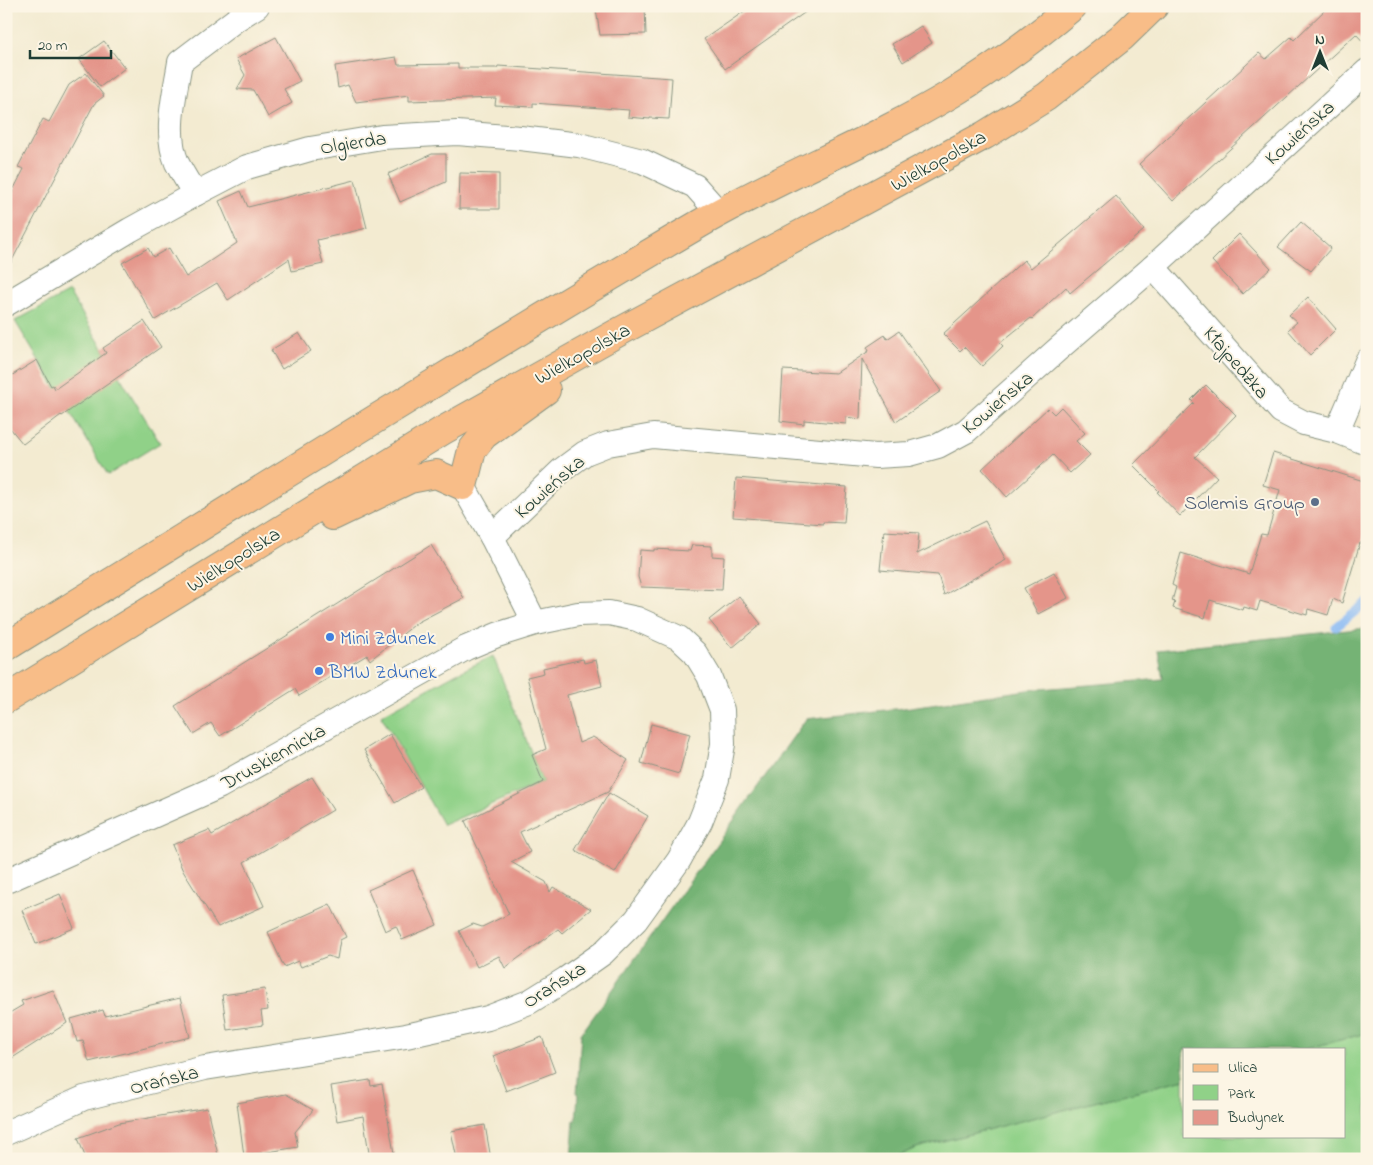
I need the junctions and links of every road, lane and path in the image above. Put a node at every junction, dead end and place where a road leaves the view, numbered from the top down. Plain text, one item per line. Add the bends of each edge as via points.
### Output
1 (257, 6) edge
2 (1073, 6) edge
3 (1154, 6) edge
4 (1367, 71) edge
5 (195, 194) junction
6 (718, 213) junction
7 (1153, 267) junction
8 (6, 304) edge
9 (617, 333) junction
10 (1367, 361) edge
11 (1337, 431) junction
12 (1367, 443) edge
13 (463, 486) junction
14 (492, 536) junction
15 (241, 554) junction
16 (536, 624) junction
17 (6, 647) edge
18 (6, 699) edge
19 (6, 881) edge
20 (6, 1133) edge

1 - 5 street via 180,62 171,125 172,145 177,163
2 - 6 main road via 1031,40 951,94
3 - 9 main road, Wielkopolska via 1122,37 1046,97 985,135
4 - 7 street, Kowieńska
5 - 6 street, Olgierda via 247,167 310,149 382,137 457,133 579,145 642,161 695,186
5 - 8 street, Olgierda
6 - 17 main road
7 - 11 street, Kłajpedzka via 1281,412 1304,423
7 - 14 street, Kowieńska via 966,432 938,446 909,454 876,456 652,436 608,444 585,453 562,470
9 - 13 main road via 558,382 484,435 472,450
9 - 15 main road, Wielkopolska via 442,432
10 - 11 street
11 - 12 street, Kłajpedzka
13 - 14 street
13 - 15 main road via 436,474 410,479 344,512
14 - 16 street
15 - 18 main road, Wielkopolska
16 - 19 street, Druskiennicka via 466,648 220,786
16 - 20 street, Orańska via 578,614 609,613 637,619 678,638 695,653 709,676 722,710 723,744 717,779 700,822 679,860 636,920 609,947 529,1002 488,1018 406,1036 205,1068 84,1098

